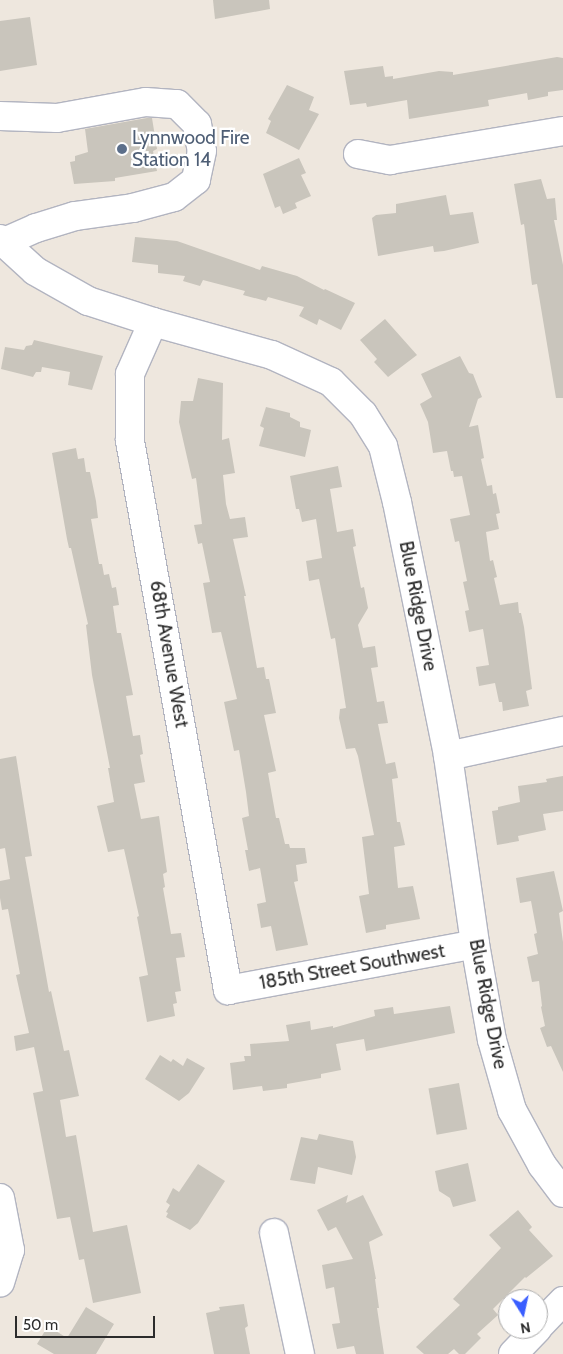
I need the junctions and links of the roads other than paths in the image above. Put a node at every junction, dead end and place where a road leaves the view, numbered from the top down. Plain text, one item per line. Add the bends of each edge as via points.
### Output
1 (0, 116) edge
2 (563, 131) edge
3 (358, 154) dead end
4 (1, 241) edge
5 (154, 322) junction
6 (563, 731) edge
7 (448, 756) junction
8 (475, 944) junction
9 (228, 990) joint
10 (563, 1193) edge
11 (0, 1198) edge
12 (274, 1233) dead end
13 (0, 1282) edge
14 (563, 1301) edge
15 (548, 1317) edge
16 (527, 1339) edge
17 (300, 1354) edge
18 (513, 1354) edge

1 - 4 street via 57,118 146,102 177,104 197,124 202,152 196,180 174,197 133,208 75,216
2 - 3 street via 390,160
4 - 5 street, Blue Ridge Drive via 35,271 88,301
5 - 7 street, Blue Ridge Drive via 272,355 331,382 363,414 383,446 397,502
5 - 9 street, 68th Avenue West via 130,374 130,441
6 - 7 street
7 - 8 street, Blue Ridge Drive
8 - 9 street, 185th Street Southwest
8 - 10 street, Blue Ridge Drive via 492,1040 512,1110 542,1166
11 - 13 street via 10,1250
12 - 17 street
14 - 15 street
16 - 18 street

